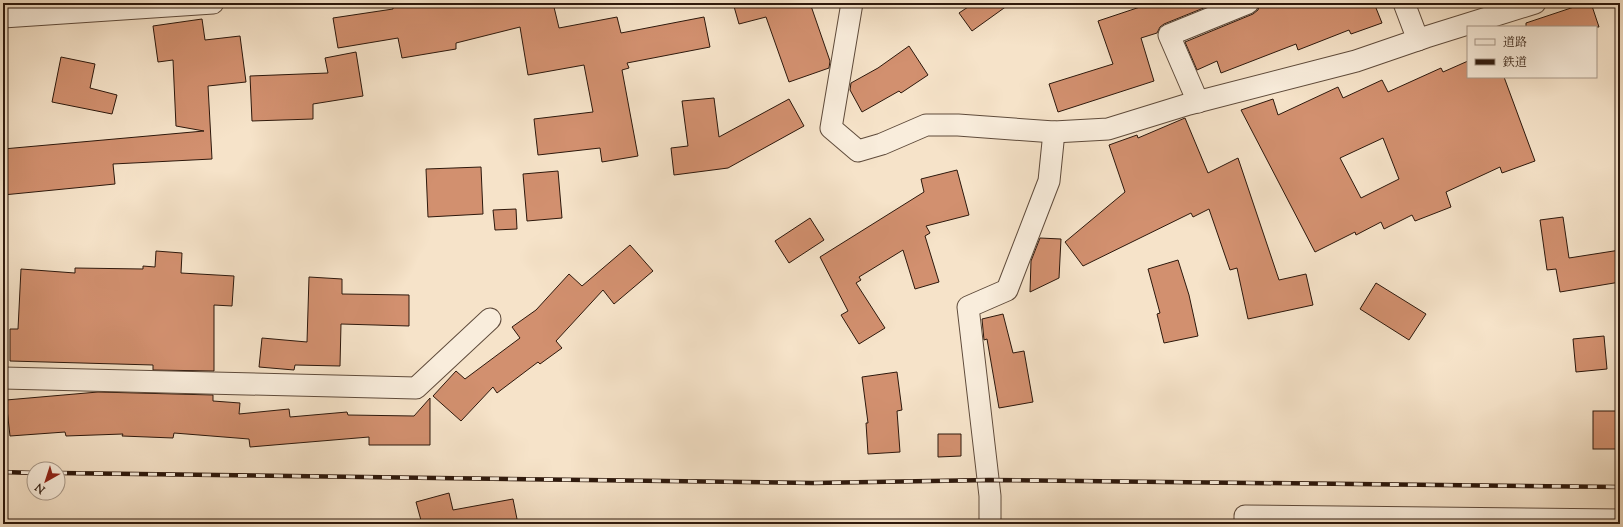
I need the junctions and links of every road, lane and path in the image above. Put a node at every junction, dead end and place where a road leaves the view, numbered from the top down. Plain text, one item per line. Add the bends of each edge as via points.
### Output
1 (213, 3) edge
2 (852, 3) edge
3 (1248, 3) edge
4 (1404, 3) edge
5 (1536, 3) edge
6 (3, 18) edge
7 (1418, 40) junction
8 (1198, 102) junction
9 (1054, 132) junction
10 (490, 319) dead end
11 (3, 378) edge
12 (1620, 520) edge
13 (990, 524) edge
14 (1245, 524) edge

1 - 6 street
2 - 9 street via 831,128 858,150 882,144 926,125
3 - 8 street via 1169,35
4 - 7 street
5 - 7 street
7 - 8 street via 1356,61
8 - 9 street via 1108,129
9 - 13 street via 1049,181 1007,290 968,307 990,496
10 - 11 street via 416,388
12 - 14 street via 1245,516

